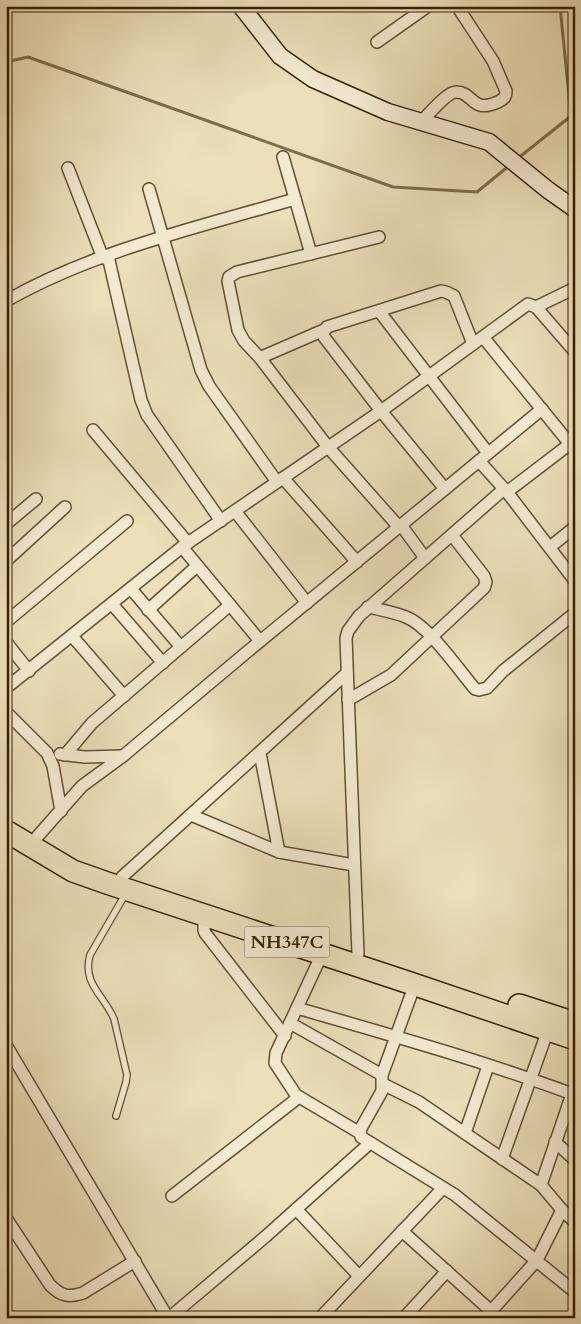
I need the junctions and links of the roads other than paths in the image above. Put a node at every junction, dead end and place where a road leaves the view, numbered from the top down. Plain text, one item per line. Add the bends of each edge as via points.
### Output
1 (428, 6) edge
2 (457, 6) edge
3 (246, 8) edge
4 (377, 42) dead end
5 (421, 122) junction
6 (283, 157) dead end
7 (68, 168) dead end
8 (149, 190) dead end
9 (295, 199) junction
10 (575, 209) edge
11 (379, 236) dead end
12 (162, 237) junction
13 (311, 254) junction
14 (105, 257) junction
15 (575, 288) edge
16 (6, 301) edge
17 (536, 308) junction
18 (379, 311) junction
19 (324, 330) junction
20 (478, 341) junction
21 (575, 352) edge
22 (264, 356) dead end
23 (430, 376) junction
24 (542, 409) junction
25 (381, 411) junction
26 (93, 430) dead end
27 (572, 442) edge
28 (328, 447) junction
29 (484, 457) junction
30 (280, 480) junction
31 (445, 489) junction
32 (505, 490) junction
33 (36, 498) dead end
34 (65, 507) dead end
35 (235, 511) junction
36 (127, 521) dead end
37 (220, 521) junction
38 (6, 524) edge
39 (400, 526) junction
40 (575, 527) edge
41 (452, 534) junction
42 (185, 545) junction
43 (550, 547) junction
44 (425, 558) junction
45 (6, 561) edge
46 (356, 562) junction
47 (198, 566) junction
48 (575, 582) edge
49 (131, 589) junction
50 (307, 602) junction
51 (112, 604) junction
52 (230, 605) junction
53 (368, 607) junction
54 (148, 610) junction
55 (575, 613) edge
56 (6, 622) edge
57 (72, 636) junction
58 (432, 638) junction
59 (260, 641) junction
60 (6, 642) edge
61 (181, 647) junction
62 (162, 663) junction
63 (29, 671) junction
64 (348, 673) junction
65 (6, 688) edge
66 (124, 696) junction
67 (348, 700) junction
68 (6, 712) edge
69 (47, 753) junction
70 (260, 753) junction
71 (65, 755) junction
72 (123, 756) junction
73 (61, 810) junction
74 (191, 815) junction
75 (6, 818) edge
76 (6, 831) edge
77 (38, 837) junction
78 (279, 852) junction
79 (354, 865) junction
80 (125, 884) junction
81 (204, 915) junction
82 (322, 954) junction
83 (358, 954) junction
84 (415, 984) junction
85 (297, 1008) junction
86 (290, 1023) junction
87 (575, 1023) edge
88 (548, 1030) junction
89 (285, 1036) junction
90 (396, 1037) junction
91 (575, 1039) edge
92 (6, 1045) edge
93 (488, 1066) junction
94 (383, 1079) junction
95 (530, 1079) junction
96 (573, 1095) edge
97 (299, 1097) junction
98 (116, 1116) dead end
99 (465, 1133) junction
100 (360, 1134) junction
101 (555, 1142) junction
102 (370, 1143) junction
103 (502, 1159) junction
104 (575, 1160) edge
105 (541, 1185) junction
106 (443, 1188) junction
107 (172, 1196) dead end
108 (296, 1209) junction
109 (562, 1210) junction
110 (6, 1218) edge
111 (575, 1222) edge
112 (402, 1231) junction
113 (537, 1260) junction
114 (135, 1261) junction
115 (447, 1271) junction
116 (359, 1276) junction
117 (575, 1292) edge
118 (488, 1314) edge
119 (169, 1318) edge
120 (320, 1318) edge
121 (404, 1318) edge

1 - 4 street
2 - 5 street via 493,61 506,96 504,100 481,106 456,92
3 - 5 street via 280,56 313,80 388,112
5 - 10 street via 489,142
6 - 9 street
7 - 14 street
8 - 12 street
9 - 12 street
9 - 13 street
11 - 13 street
12 - 14 street
12 - 30 street via 201,370
13 - 28 street via 232,274 228,281 238,330 244,341
14 - 16 street via 59,274
14 - 37 street via 147,415
15 - 17 street
17 - 20 street via 528,304
17 - 21 street
18 - 19 street
18 - 20 street via 446,292 454,296
18 - 23 street
19 - 22 street
19 - 25 street via 324,337
20 - 23 street
20 - 24 street
23 - 25 street
23 - 29 street
24 - 27 street
24 - 29 street
25 - 28 street
25 - 31 street
26 - 42 street
27 - 32 street
28 - 30 street
28 - 39 street
29 - 31 street
29 - 32 street
30 - 35 street
30 - 46 street
31 - 39 street
32 - 41 street
32 - 43 street
33 - 38 street
34 - 45 street
35 - 37 street
35 - 50 street
36 - 56 street
37 - 42 street
39 - 44 street
39 - 46 street
40 - 43 street
41 - 44 street
41 - 58 street via 486,582 480,593
42 - 47 street
42 - 49 street
43 - 48 street
44 - 53 street
46 - 50 street
47 - 52 street
47 - 54 street
49 - 51 street
49 - 54 street
50 - 59 street
51 - 57 street
51 - 62 street
52 - 59 street
52 - 61 street
53 - 58 street via 407,617
53 - 64 street via 348,631
54 - 61 street
55 - 58 street via 498,674 483,690 475,689
57 - 63 street
57 - 66 street
58 - 67 street via 386,679
59 - 72 street
60 - 63 street
61 - 62 street
62 - 66 street
63 - 65 street
64 - 67 street
64 - 70 street
66 - 71 street via 92,723
67 - 79 street
68 - 69 street
69 - 71 street
69 - 73 street via 53,766
70 - 74 street
70 - 78 street
71 - 72 street
72 - 73 street via 82,786
73 - 77 street
74 - 78 street
74 - 80 street
75 - 77 highway, NH347C
76 - 80 highway, NH347C via 73,871
77 - 80 highway, NH347C via 80,863
78 - 79 street
79 - 83 street
80 - 81 highway, NH347C
80 - 83 highway, NH347C
80 - 98 lane via 88,964 93,986 111,1010 127,1075
81 - 82 highway, NH347C
81 - 89 street via 205,934
82 - 84 highway, NH347C
82 - 85 street
83 - 87 highway, NH347C
84 - 88 highway, NH347C
84 - 90 street
85 - 86 street
85 - 90 street
86 - 89 street
86 - 94 street
88 - 91 highway, NH347C
88 - 95 street
89 - 97 street via 276,1053 275,1063
90 - 93 street
90 - 94 street
92 - 114 street
93 - 95 street
93 - 99 street
94 - 99 street
94 - 100 street via 382,1091
95 - 96 street
95 - 103 street
96 - 101 street
97 - 100 street
97 - 107 street
99 - 103 street
100 - 102 street
101 - 104 street
101 - 105 street
102 - 106 street
102 - 108 street
103 - 105 street
105 - 109 street
106 - 112 street
106 - 113 street
108 - 116 street
108 - 119 street
109 - 111 street
109 - 113 street
110 - 114 street via 50,1285 66,1296 83,1293
112 - 115 street
112 - 116 street
113 - 117 street
113 - 118 street
114 - 119 street
115 - 118 street
115 - 121 street
116 - 120 street

